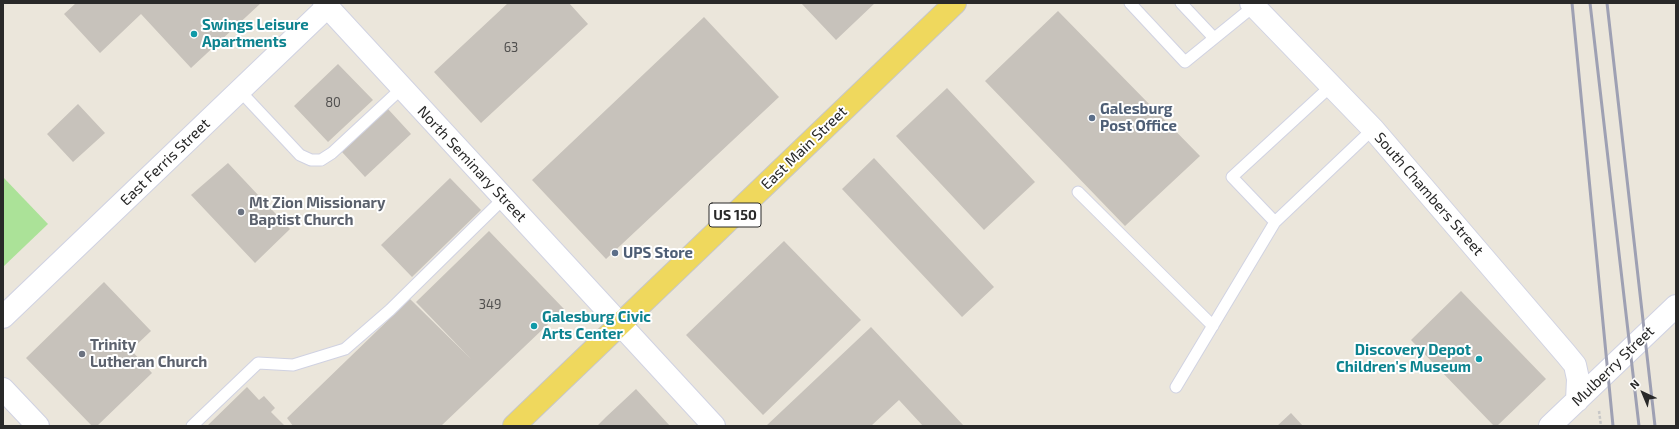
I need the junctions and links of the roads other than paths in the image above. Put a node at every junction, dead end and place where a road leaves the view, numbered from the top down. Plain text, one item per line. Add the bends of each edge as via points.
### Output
1 (955, 3) edge
2 (1130, 3) edge
3 (1181, 3) edge
4 (1253, 4) edge
5 (326, 5) edge
6 (1214, 38) junction
7 (1331, 86) junction
8 (402, 88) junction
9 (240, 91) junction
10 (1373, 129) junction
11 (1078, 192) dead end
12 (504, 198) junction
13 (1275, 222) junction
14 (1676, 306) edge
15 (3, 317) edge
16 (620, 325) junction
17 (1213, 326) junction
18 (1176, 387) dead end
19 (3, 389) edge
20 (1577, 401) junction
21 (38, 426) edge
22 (192, 426) edge
23 (514, 426) edge
24 (714, 426) edge
25 (1550, 426) edge

1 - 16 main road, East Main Street / US 150
2 - 6 lane via 1185,62
3 - 6 lane
4 - 6 lane
4 - 7 street, South Chambers Street
5 - 8 street, North Seminary Street
5 - 9 street, East Ferris Street
7 - 10 street, South Chambers Street
7 - 13 lane via 1232,177
8 - 9 lane via 332,154 321,160 311,160 300,155
8 - 12 street, North Seminary Street
9 - 15 street, East Ferris Street
10 - 13 lane
10 - 20 street, South Chambers Street via 1575,365 1578,379
11 - 17 lane
12 - 16 street, North Seminary Street
12 - 22 lane via 390,310 345,349 293,365 258,363
13 - 17 lane
14 - 20 street, Mulberry Street
16 - 23 main road, East Main Street / US 150
16 - 24 street, North Seminary Street
17 - 18 lane
19 - 21 street
20 - 25 street, Mulberry Street

